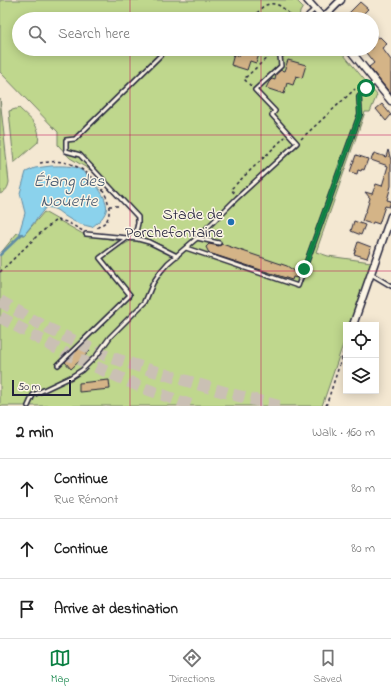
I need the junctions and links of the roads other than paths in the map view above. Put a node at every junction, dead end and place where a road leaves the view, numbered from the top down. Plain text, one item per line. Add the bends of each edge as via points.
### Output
1 (306, 0) edge
2 (341, 0) edge
3 (315, 9) junction
4 (312, 12) edge
5 (318, 12) edge
6 (329, 12) edge
7 (160, 56) edge
8 (280, 56) edge
9 (355, 56) edge
10 (375, 82) junction
11 (391, 101) edge
12 (391, 216) edge
13 (86, 234) road end
14 (127, 238) junction
15 (132, 238) junction
16 (197, 238) junction
17 (219, 243) dead end
18 (186, 248) junction
19 (176, 256) junction
20 (371, 274) junction
21 (391, 286) edge
22 (354, 322) edge
23 (58, 365) dead end
24 (28, 406) edge

1 - 3 street
2 - 6 street
3 - 4 lane
3 - 5 street
7 - 15 lane via 75,139 66,140 66,152 80,155 138,217
8 - 16 lane via 281,66 255,90 276,111 272,115 297,143
9 - 10 street
10 - 11 street
10 - 18 lane via 359,97 360,114 298,286
12 - 20 street
13 - 14 lane
14 - 15 lane
14 - 23 lane via 100,258 130,295
15 - 19 lane via 149,242
16 - 17 lane
16 - 18 lane
18 - 19 lane
19 - 24 lane via 161,271 145,302 110,337 97,355 71,377 33,395
20 - 21 lane
20 - 22 street

